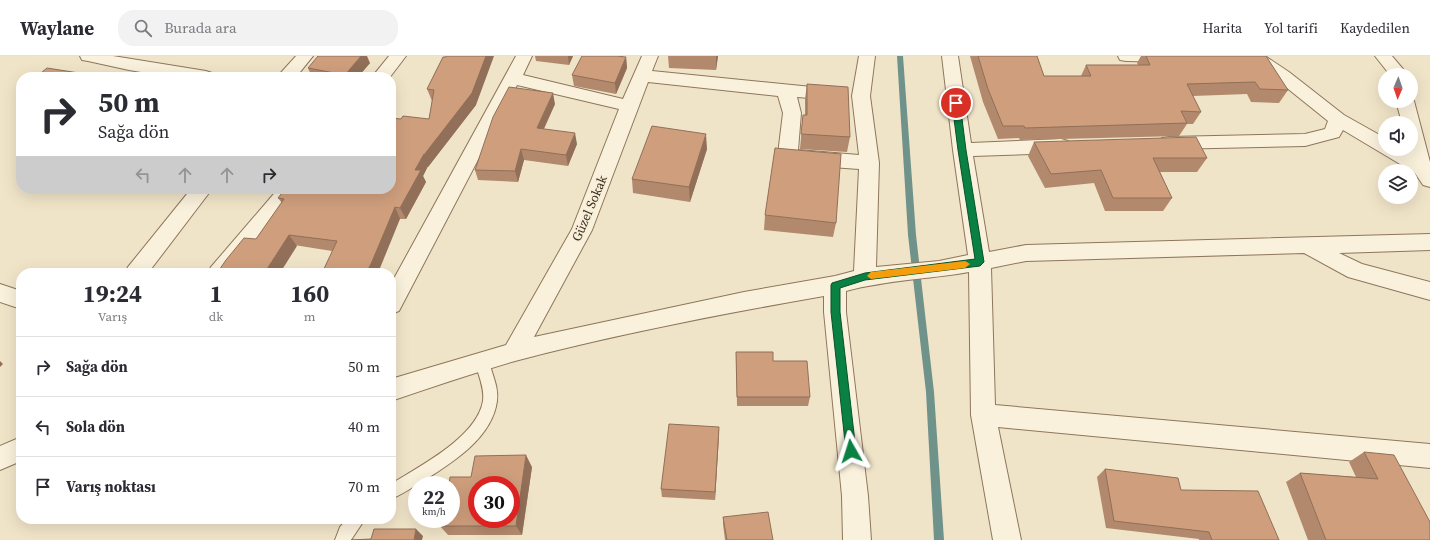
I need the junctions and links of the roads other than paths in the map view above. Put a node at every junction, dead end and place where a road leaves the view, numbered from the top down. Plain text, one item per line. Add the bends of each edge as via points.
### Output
1 (88, 56) edge
2 (305, 56) edge
3 (398, 56) edge
4 (524, 56) edge
5 (650, 56) edge
6 (867, 56) edge
7 (950, 56) edge
8 (1126, 56) edge
9 (1245, 56) edge
10 (1383, 56) edge
11 (1184, 57) edge
12 (1393, 68) edge
13 (174, 72) edge
14 (291, 72) edge
15 (384, 72) edge
16 (642, 76) junction
17 (512, 78) junction
18 (786, 91) junction
19 (862, 96) junction
20 (629, 106) junction
21 (1338, 119) junction
22 (1378, 143) edge
23 (1149, 144) edge
24 (1079, 146) edge
25 (1418, 147) edge
26 (962, 150) junction
27 (1399, 156) edge
28 (869, 163) junction
29 (1426, 174) edge
30 (198, 194) edge
31 (285, 194) edge
32 (1430, 242) edge
33 (1305, 244) junction
34 (980, 262) junction
35 (140, 268) edge
36 (223, 268) edge
37 (865, 277) junction
38 (835, 285) junction
39 (1430, 291) edge
40 (0, 293) edge
41 (396, 296) edge
42 (16, 298) edge
43 (514, 352) junction
44 (484, 370) junction
45 (396, 389) edge
46 (983, 415) junction
47 (16, 451) edge
48 (1430, 456) edge
49 (0, 458) edge
50 (396, 489) edge
51 (353, 524) edge
52 (343, 540) edge
53 (857, 540) edge
54 (1007, 540) edge

1 - 13 street
2 - 14 street
3 - 15 street
4 - 17 street
5 - 16 street, Güzel Sokak
6 - 19 street
7 - 26 street
8 - 11 street
9 - 21 street via 1283,76
10 - 12 street
16 - 18 street
16 - 20 street, Güzel Sokak
17 - 20 street
17 - 41 street
18 - 19 street
18 - 28 street via 792,113 788,154 804,158
19 - 28 street
20 - 43 street, Güzel Sokak via 582,230
21 - 22 street
21 - 23 street via 1332,133 1305,140
24 - 26 street
25 - 29 street
26 - 34 street
27 - 29 street
28 - 37 street
30 - 35 street
31 - 36 street
32 - 33 street
33 - 34 street via 1026,253
33 - 39 street via 1356,271
34 - 37 street
34 - 46 street
37 - 38 street
38 - 43 street via 744,301
38 - 53 street via 856,496
40 - 42 street
43 - 44 street
44 - 45 street
44 - 50 lane via 490,400 487,415 462,446
46 - 48 street
46 - 54 street
47 - 49 street
51 - 52 lane

